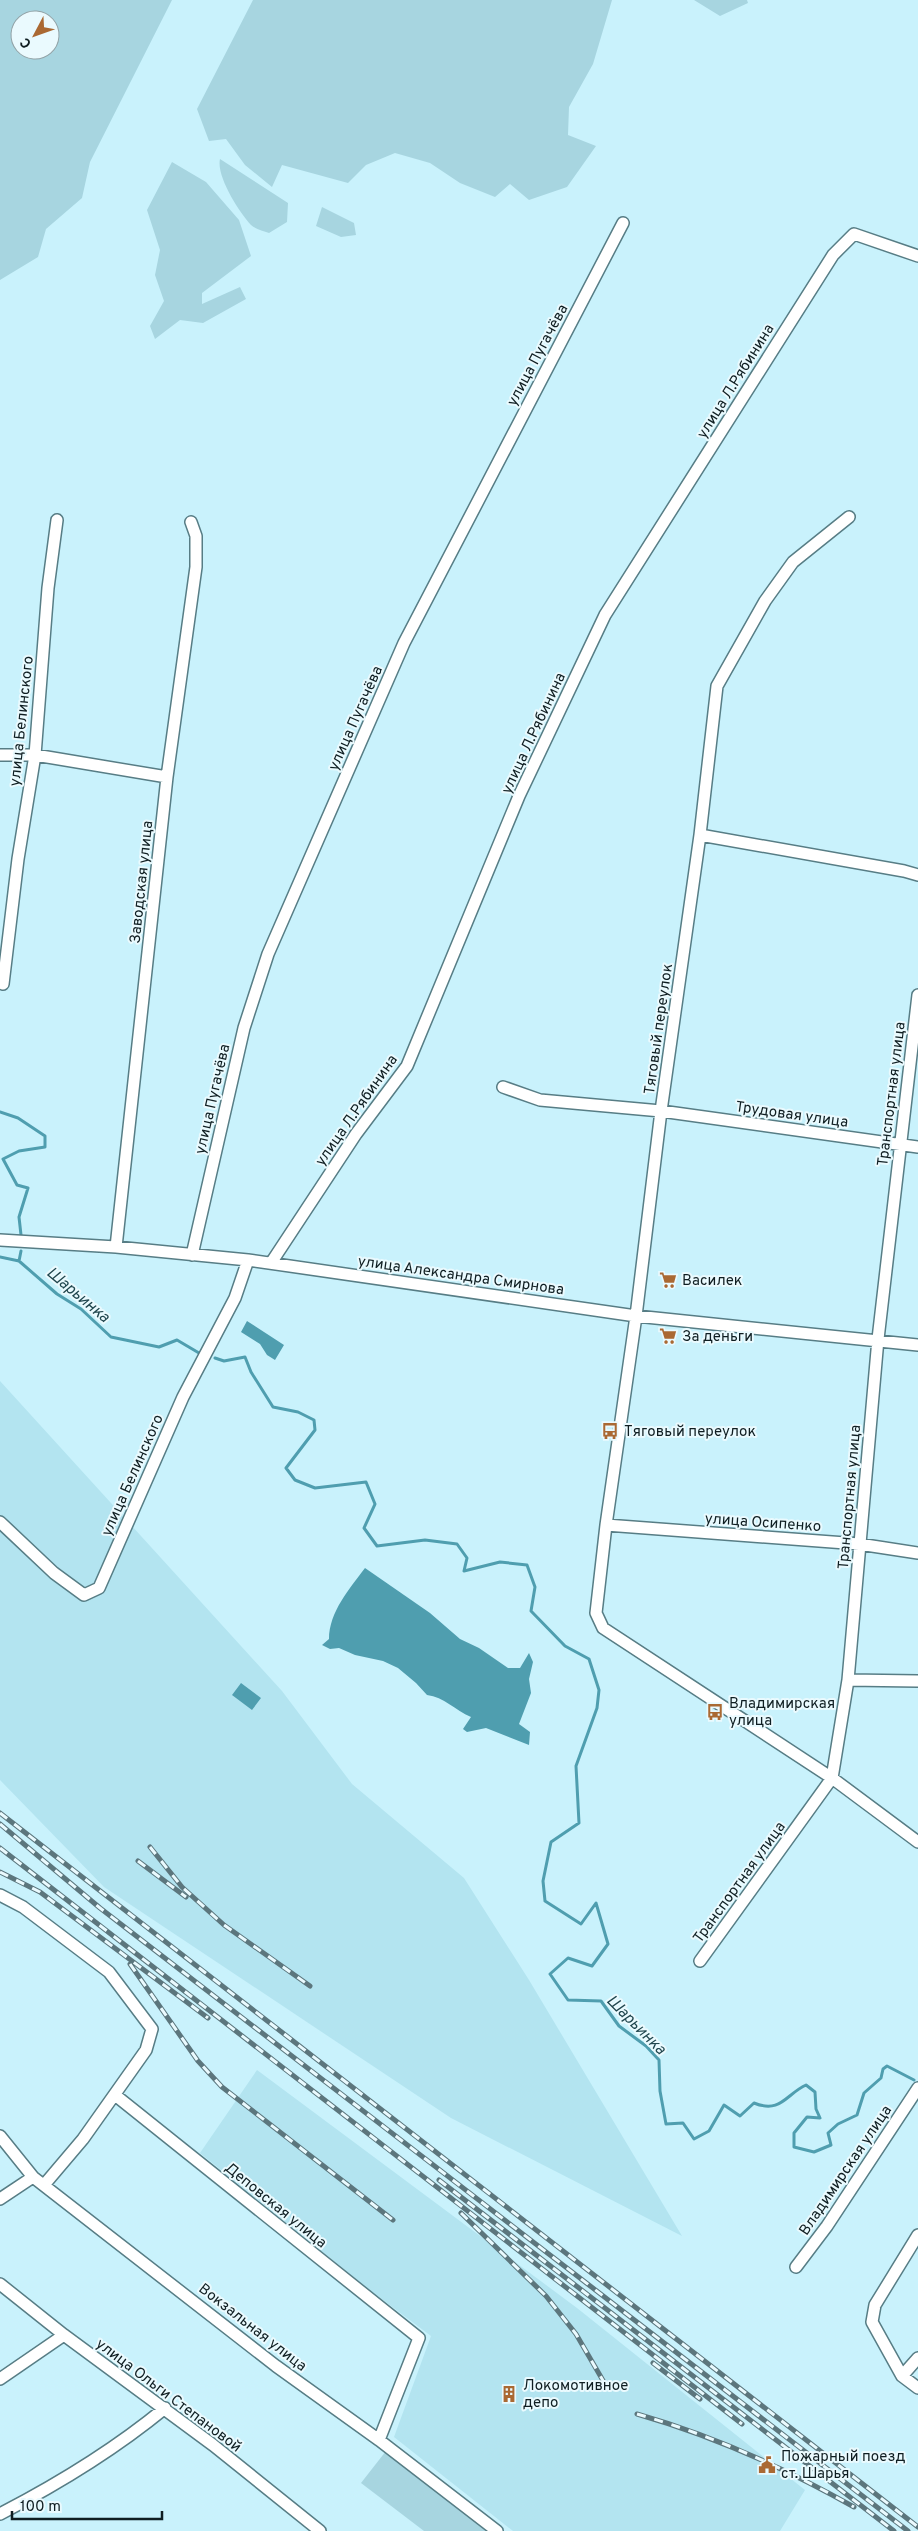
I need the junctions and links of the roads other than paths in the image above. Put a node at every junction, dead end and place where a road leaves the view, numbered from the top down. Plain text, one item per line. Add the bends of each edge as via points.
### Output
1 (623, 223) dead end
2 (918, 256) edge
3 (849, 516) dead end
4 (57, 520) dead end
5 (191, 522) dead end
6 (0, 755) edge
7 (35, 755) junction
8 (167, 776) junction
9 (700, 835) junction
10 (918, 875) edge
11 (3, 984) dead end
12 (918, 995) edge
13 (504, 1087) dead end
14 (662, 1111) junction
15 (900, 1144) junction
16 (918, 1147) edge
17 (0, 1240) edge
18 (116, 1247) junction
19 (192, 1255) junction
20 (248, 1260) junction
21 (271, 1262) junction
22 (636, 1316) junction
23 (878, 1339) junction
24 (918, 1345) edge
25 (0, 1522) edge
26 (606, 1524) junction
27 (859, 1544) junction
28 (918, 1553) edge
29 (848, 1680) junction
30 (918, 1682) edge
31 (832, 1778) junction
32 (918, 1842) edge
33 (0, 1894) edge
34 (700, 1961) dead end
35 (918, 2088) edge
36 (114, 2095) junction
37 (0, 2136) edge
38 (33, 2177) junction
39 (44, 2185) junction
40 (0, 2199) edge
41 (918, 2236) edge
42 (796, 2267) dead end
43 (0, 2284) edge
44 (64, 2335) junction
45 (918, 2358) edge
46 (902, 2376) junction
47 (0, 2379) edge
48 (918, 2388) edge
49 (165, 2408) junction
50 (379, 2440) junction
51 (0, 2514) edge
52 (320, 2531) edge
53 (497, 2531) edge

1 - 19 street, улица Пугачёва via 404,644 268,954 244,1028
2 - 21 street, улица Л.Рябинина via 854,234 833,254 604,615 519,796 407,1066 356,1134
3 - 9 street, Тяговый переулок via 794,562 765,601 717,686
4 - 7 street, улица Белинского via 48,588
5 - 8 street, Заводская улица via 196,536 196,567
6 - 7 street
7 - 8 street
7 - 11 street, улица Белинского
8 - 18 street, Заводская улица
9 - 10 street
9 - 14 street, Тяговый переулок
12 - 15 street, Транспортная улица
13 - 14 street, Трудовая улица via 540,1100
14 - 15 street, Трудовая улица
14 - 22 street, Тяговый переулок
15 - 16 street, Трудовая улица
15 - 23 street, Транспортная улица
17 - 18 street, улица Александра Смирнова
18 - 19 street, улица Александра Смирнова
19 - 20 street, улица Александра Смирнова
20 - 21 street, улица Александра Смирнова
20 - 25 street, улица Белинского via 235,1298 183,1397 99,1588 84,1595 54,1573
21 - 22 street, улица Александра Смирнова
22 - 23 street, улица Александра Смирнова
22 - 26 street, Тяговый переулок
23 - 24 street, улица Александра Смирнова
23 - 27 street, Транспортная улица
26 - 27 street, улица Осипенко
26 - 31 street, Тяговый переулок via 596,1613 603,1628
27 - 28 street, улица Осипенко
27 - 29 street, Транспортная улица
29 - 30 street
29 - 31 street, Транспортная улица
31 - 32 street
31 - 34 street, Транспортная улица
33 - 36 street via 46,1923 109,1972 152,2030 146,2050
35 - 42 street, Владимирская улица via 827,2226
36 - 39 street via 83,2139
36 - 50 street, Деповская улица via 419,2338
37 - 38 street, Вокзальная улица
38 - 39 street, Вокзальная улица
38 - 40 street
39 - 50 street, Вокзальная улица via 276,2366
41 - 46 street via 875,2305 872,2322
43 - 44 street, улица Ольги Степановой
44 - 47 street
44 - 49 street, улица Ольги Степановой
45 - 46 street
46 - 48 street
49 - 51 street via 129,2438
49 - 52 street, улица Ольги Степановой
50 - 53 street, Вокзальная улица

